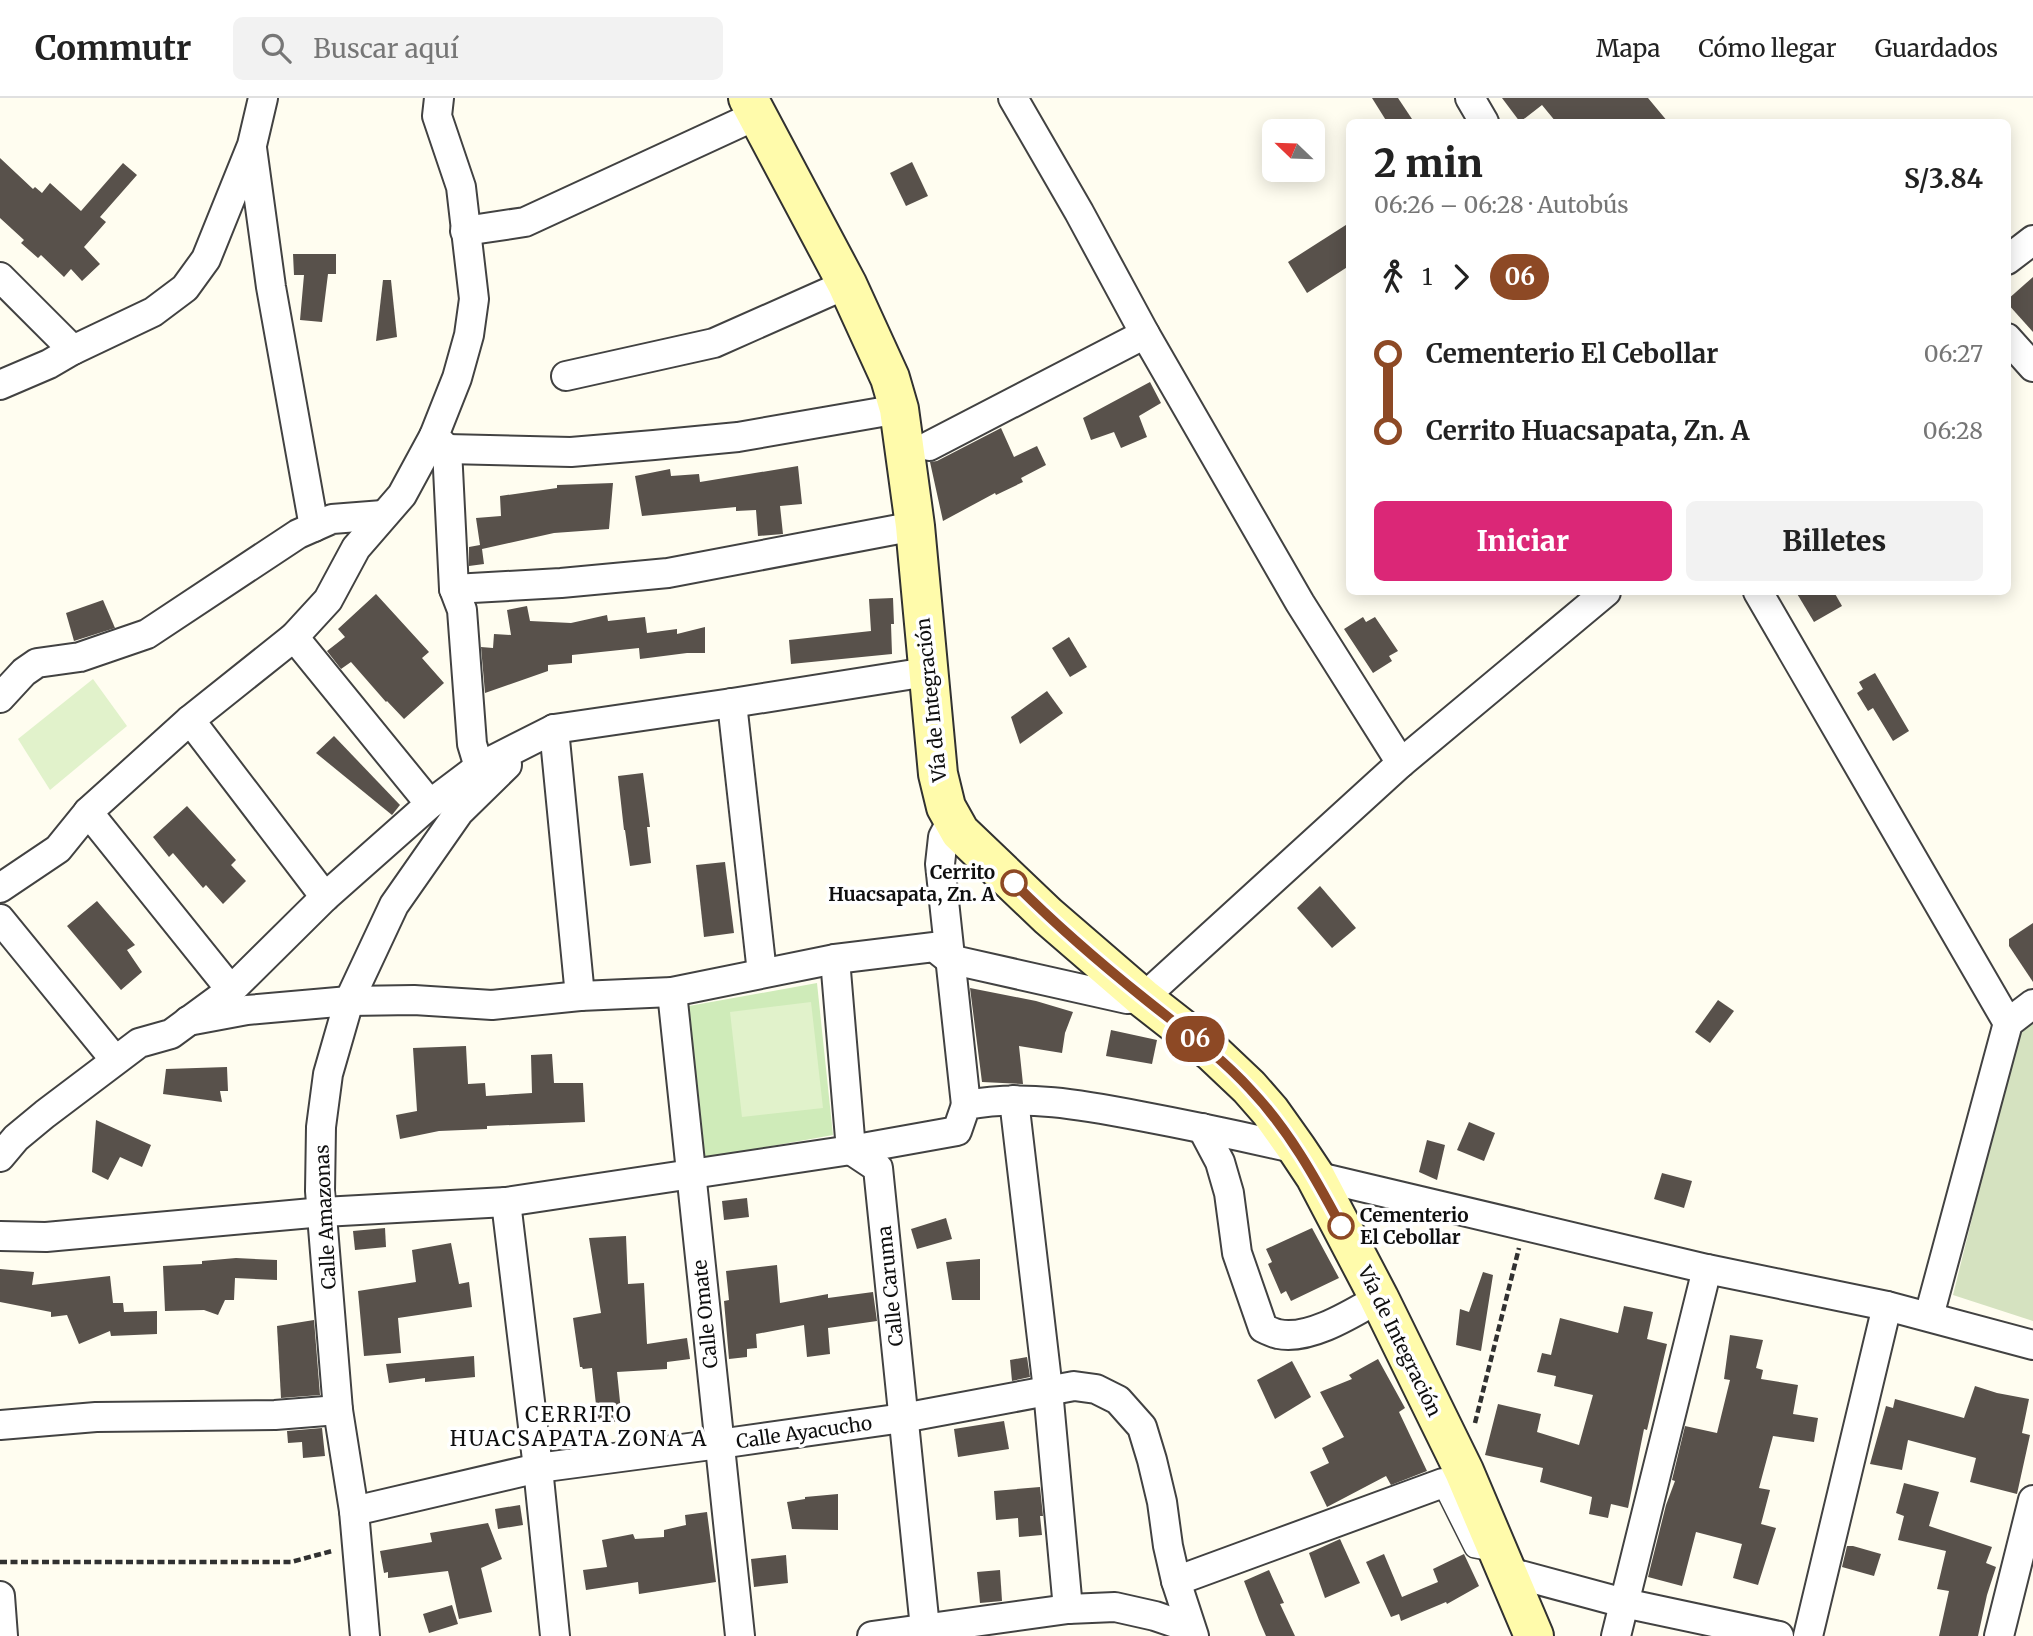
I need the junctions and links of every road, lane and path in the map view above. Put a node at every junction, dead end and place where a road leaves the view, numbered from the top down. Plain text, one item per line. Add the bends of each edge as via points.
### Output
1 (263, 98) edge
2 (439, 98) edge
3 (1013, 98) edge
4 (1470, 98) edge
5 (753, 107) edge
6 (1482, 119) edge
7 (252, 145) junction
8 (465, 232) junction
9 (2033, 240) edge
10 (2011, 257) edge
11 (0, 277) edge
12 (847, 284) junction
13 (1145, 334) junction
14 (2011, 342) edge
15 (73, 349) junction
16 (2033, 367) edge
17 (566, 376) dead end
18 (0, 385) edge
19 (899, 409) junction
20 (441, 442) junction
21 (929, 446) dead end
22 (383, 516) junction
23 (915, 526) junction
24 (314, 527) junction
25 (454, 589) junction
26 (1602, 595) edge
27 (1760, 595) edge
28 (294, 637) junction
29 (927, 671) junction
30 (12, 678) edge
31 (0, 698) edge
32 (732, 703) junction
33 (190, 720) junction
34 (546, 733) junction
35 (1401, 763) junction
36 (478, 767) junction
37 (430, 804) junction
38 (88, 812) junction
39 (952, 820) junction
40 (0, 888) edge
41 (325, 897) junction
42 (0, 919) edge
43 (835, 959) junction
44 (949, 959) junction
45 (762, 973) junction
46 (231, 990) junction
47 (672, 992) junction
48 (579, 996) junction
49 (1143, 998) junction
50 (349, 1001) junction
51 (2033, 1004) edge
52 (188, 1021) junction
53 (2008, 1023) junction
54 (115, 1060) junction
55 (1014, 1100) junction
56 (966, 1105) junction
57 (1202, 1128) junction
58 (850, 1150) junction
59 (0, 1157) edge
60 (1306, 1163) junction
61 (691, 1174) junction
62 (506, 1202) junction
63 (323, 1212) junction
64 (1524, 1227) junction
65 (0, 1236) edge
66 (1707, 1269) junction
67 (1380, 1298) junction
68 (1886, 1306) junction
69 (1929, 1316) junction
70 (2033, 1345) edge
71 (1048, 1390) junction
72 (338, 1410) junction
73 (903, 1418) junction
74 (0, 1426) edge
75 (719, 1444) junction
76 (538, 1468) junction
77 (1453, 1477) junction
78 (2033, 1500) edge
79 (354, 1511) junction
80 (356, 1545) junction
81 (1501, 1561) junction
82 (0, 1562) edge
83 (1176, 1581) junction
84 (0, 1596) edge
85 (1624, 1604) junction
86 (1068, 1609) junction
87 (925, 1628) junction
88 (1192, 1632) edge
89 (3, 1636) edge
90 (365, 1636) edge
91 (555, 1636) edge
92 (740, 1636) edge
93 (872, 1636) edge
94 (1534, 1636) edge
95 (1616, 1636) edge
96 (1779, 1636) edge
97 (1808, 1636) edge
98 (1999, 1636) edge

1 - 7 street
2 - 8 street via 437,116 461,187
3 - 13 street
4 - 6 street
5 - 8 street via 525,222
5 - 12 main road, Vía de Integración
7 - 15 street via 206,259 185,288 153,312
7 - 24 street via 271,286
8 - 20 street via 474,299
9 - 10 street
11 - 15 street
12 - 17 street via 714,343
12 - 19 main road, Vía de Integración via 890,378
13 - 21 street
13 - 35 street via 1300,603
14 - 16 street
15 - 18 street
19 - 20 street via 738,437 571,452
19 - 23 main road, Vía de Integración
20 - 22 street
20 - 25 street
22 - 24 street via 332,519
22 - 28 street via 356,548 328,600
23 - 25 street via 668,573
23 - 29 main road, Vía de Integración
24 - 30 street via 147,634 80,657 37,663
25 - 36 street via 462,610 472,744
26 - 35 street
27 - 53 street
28 - 33 street
28 - 37 street
29 - 32 street
29 - 39 main road, Vía de Integración via 940,790
30 - 31 street
32 - 34 street
32 - 45 street
33 - 38 street
33 - 41 street
34 - 36 street
34 - 48 street
34 - 50 street, Calle Amazonas via 459,812 394,905
35 - 49 street
36 - 37 street
37 - 41 street
38 - 40 street via 58,849
38 - 46 street
39 - 44 street via 943,837 940,864
39 - 49 main road, Vía de Integración via 1044,912
41 - 46 street
42 - 54 street
43 - 44 street via 934,947
43 - 45 street
43 - 58 street
44 - 49 street via 1127,999
44 - 56 street
45 - 47 street
46 - 52 street
47 - 48 street
47 - 61 street, Calle Omate
48 - 50 street via 492,1006
49 - 60 main road, Vía de Integración via 1249,1087
50 - 52 street via 247,1010
50 - 63 street, Calle Amazonas via 322,1114
51 - 53 street
52 - 54 street via 171,1034 139,1043
53 - 69 street
54 - 59 street via 16,1138
55 - 56 street
55 - 57 street via 1081,1105
55 - 71 street
56 - 58 street via 957,1130
57 - 60 street
57 - 67 street via 1220,1162 1237,1252 1262,1328 1296,1335 1316,1330
58 - 61 street
58 - 73 street, Calle Caruma via 878,1168
60 - 64 street
60 - 67 main road, Vía de Integración
61 - 62 street
61 - 75 street, Calle Omate
62 - 63 street
62 - 76 street
63 - 65 street via 46,1237
63 - 72 street, Calle Amazonas
64 - 66 street
64 - 77 path
66 - 68 street
66 - 85 street
67 - 77 main road, Vía de Integración
68 - 69 street
68 - 97 street
69 - 70 street
71 - 73 street, Calle Ayacucho
71 - 83 street, Calle Ayacucho via 1096,1389 1118,1400 1142,1427
71 - 86 street
72 - 74 street via 96,1417
72 - 79 street, Calle Amazonas
73 - 75 street, Calle Ayacucho
73 - 87 street, Calle Caruma
75 - 76 street, Calle Ayacucho
75 - 92 street, Calle Omate
76 - 79 street, Calle Ayacucho
76 - 91 street
77 - 81 main road, Vía de Integración
77 - 83 street
78 - 98 street
79 - 80 street, Calle Amazonas
80 - 82 path via 291,1562
80 - 90 street, Calle Amazonas
81 - 85 street
81 - 94 main road, Vía de Integración
83 - 88 street, Calle Ayacucho
84 - 89 street
85 - 95 street
85 - 96 street
86 - 87 street
86 - 88 street via 1115,1608 1154,1616
87 - 93 street

